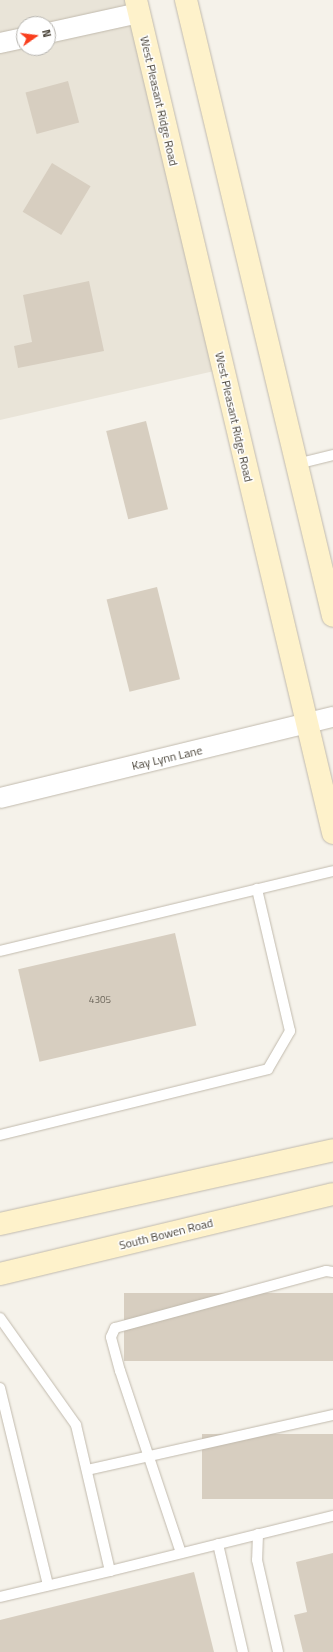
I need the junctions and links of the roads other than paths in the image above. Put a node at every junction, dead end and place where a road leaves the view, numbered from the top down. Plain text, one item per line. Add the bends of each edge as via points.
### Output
1 (186, 0) edge
2 (137, 6) edge
3 (56, 30) edge
4 (16, 40) edge
5 (0, 43) edge
6 (333, 455) edge
7 (297, 464) junction
8 (333, 616) edge
9 (333, 717) edge
10 (306, 724) junction
11 (0, 798) edge
12 (333, 833) edge
13 (333, 871) edge
14 (257, 889) junction
15 (0, 951) edge
16 (0, 1135) edge
17 (333, 1136) edge
18 (323, 1152) edge
19 (332, 1195) edge
20 (0, 1224) edge
21 (333, 1272) edge
22 (0, 1274) edge
23 (0, 1318) edge
24 (0, 1388) edge
25 (333, 1415) edge
26 (147, 1456) junction
27 (86, 1470) junction
28 (333, 1516) edge
29 (258, 1534) junction
30 (218, 1544) junction
31 (181, 1553) junction
32 (110, 1571) junction
33 (48, 1585) junction
34 (0, 1597) edge
35 (243, 1652) edge
36 (278, 1652) edge

1 - 7 main road
2 - 3 street
2 - 10 main road, West Pleasant Ridge Road
4 - 5 street
6 - 7 lane
7 - 8 main road
9 - 10 street, Kay Lynn Lane
10 - 11 street, Kay Lynn Lane
10 - 12 main road, West Pleasant Ridge Road
13 - 14 lane
14 - 15 lane
14 - 16 lane via 290,1031 268,1069
17 - 18 main road
18 - 20 main road
19 - 22 main road, South Bowen Road
21 - 26 lane via 326,1271 115,1328 111,1337
23 - 27 lane via 76,1425
24 - 33 lane
25 - 26 lane
26 - 27 lane
26 - 31 lane
27 - 32 lane
28 - 29 lane
29 - 30 lane
29 - 36 lane via 257,1560
30 - 31 lane
30 - 35 lane
31 - 32 lane
32 - 33 lane
33 - 34 lane

